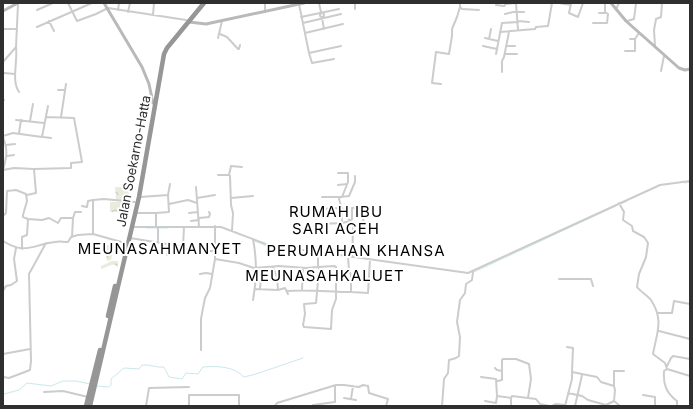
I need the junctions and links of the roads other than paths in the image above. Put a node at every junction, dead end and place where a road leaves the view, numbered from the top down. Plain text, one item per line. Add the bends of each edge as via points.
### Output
1 (7, 3) edge
2 (18, 3) edge
3 (53, 3) edge
4 (68, 3) edge
5 (92, 3) edge
6 (104, 3) edge
7 (119, 3) edge
8 (130, 3) edge
9 (154, 3) edge
10 (200, 3) edge
11 (204, 3) edge
12 (265, 3) edge
13 (304, 3) edge
14 (319, 3) edge
15 (355, 3) edge
16 (460, 3) edge
17 (516, 3) edge
18 (552, 3) edge
19 (559, 3) edge
20 (583, 3) edge
21 (606, 3) edge
22 (611, 3) edge
23 (619, 3) edge
24 (636, 3) edge
25 (662, 3) edge
26 (299, 4) junction
27 (571, 4) edge
28 (496, 5) dead end
29 (9, 7) junction
30 (460, 7) junction
31 (107, 8) junction
32 (339, 8) dead end
33 (355, 9) dead end
34 (37, 10) dead end
35 (118, 10) junction
36 (479, 10) dead end
37 (616, 10) junction
38 (3, 11) edge
39 (71, 11) junction
40 (128, 12) junction
41 (266, 12) junction
42 (517, 12) junction
43 (524, 12) dead end
44 (605, 12) junction
45 (321, 13) junction
46 (599, 13) dead end
47 (341, 14) dead end
48 (505, 14) dead end
49 (153, 15) junction
50 (301, 17) junction
51 (322, 18) junction
52 (49, 21) junction
53 (188, 21) junction
54 (222, 21) junction
55 (626, 21) junction
56 (518, 22) junction
57 (529, 22) dead end
58 (303, 23) junction
59 (593, 23) dead end
60 (343, 24) dead end
61 (37, 27) dead end
62 (3, 29) edge
63 (18, 29) junction
64 (324, 29) junction
65 (491, 29) dead end
66 (518, 30) junction
67 (54, 31) dead end
68 (178, 32) junction
69 (500, 32) junction
70 (509, 32) junction
71 (305, 33) junction
72 (639, 33) junction
73 (220, 34) junction
74 (218, 38) dead end
75 (485, 38) dead end
76 (489, 39) junction
77 (630, 40) dead end
78 (635, 40) junction
79 (498, 41) junction
80 (240, 45) dead end
81 (341, 46) dead end
82 (483, 46) dead end
83 (506, 46) junction
84 (515, 46) dead end
85 (655, 46) junction
86 (16, 47) junction
87 (497, 49) junction
88 (625, 51) dead end
89 (309, 53) junction
90 (496, 54) dead end
91 (505, 54) junction
92 (517, 54) dead end
93 (665, 55) junction
94 (334, 58) dead end
95 (3, 62) edge
96 (690, 69) edge
97 (661, 71) dead end
98 (502, 72) dead end
99 (4, 73) dead end
100 (15, 74) junction
101 (66, 84) dead end
102 (441, 84) dead end
103 (58, 90) dead end
104 (65, 90) junction
105 (19, 92) dead end
106 (153, 103) junction
107 (33, 104) dead end
108 (48, 106) dead end
109 (46, 117) junction
110 (61, 117) junction
111 (16, 120) dead end
112 (21, 120) junction
113 (30, 121) junction
114 (44, 123) junction
115 (19, 133) junction
116 (149, 133) junction
117 (3, 136) edge
118 (42, 137) junction
119 (52, 138) dead end
120 (14, 144) dead end
121 (6, 145) junction
122 (14, 155) dead end
123 (7, 156) junction
124 (242, 167) dead end
125 (34, 169) junction
126 (3, 170) edge
127 (338, 173) dead end
128 (229, 175) junction
129 (218, 176) dead end
130 (355, 176) dead end
131 (690, 181) edge
132 (170, 184) dead end
133 (338, 184) dead end
134 (347, 184) junction
135 (196, 188) dead end
136 (168, 195) junction
137 (215, 195) dead end
138 (27, 196) junction
139 (253, 196) dead end
140 (139, 197) junction
141 (341, 197) junction
142 (196, 198) junction
143 (231, 198) junction
144 (322, 198) dead end
145 (3, 200) edge
146 (93, 200) junction
147 (6, 201) junction
148 (135, 202) junction
149 (197, 203) junction
150 (619, 203) junction
151 (169, 204) junction
152 (82, 206) dead end
153 (342, 208) junction
154 (320, 209) dead end
155 (81, 212) dead end
156 (198, 212) junction
157 (209, 212) dead end
158 (135, 213) junction
159 (156, 213) junction
160 (189, 213) dead end
161 (3, 216) edge
162 (73, 218) junction
163 (28, 219) junction
164 (199, 219) junction
165 (191, 221) dead end
166 (350, 221) junction
167 (342, 223) junction
168 (321, 224) dead end
169 (353, 226) junction
170 (199, 227) junction
171 (215, 227) junction
172 (130, 228) junction
173 (158, 228) junction
174 (184, 228) junction
175 (232, 231) junction
176 (92, 234) junction
177 (72, 237) junction
178 (129, 238) junction
179 (253, 240) junction
180 (3, 241) edge
181 (158, 242) junction
182 (125, 243) junction
183 (46, 244) junction
184 (167, 244) junction
185 (183, 247) junction
186 (16, 248) junction
187 (22, 249) junction
188 (215, 251) junction
189 (318, 252) junction
190 (167, 255) dead end
191 (352, 256) junction
192 (348, 257) junction
193 (215, 259) junction
194 (370, 259) junction
195 (273, 267) junction
196 (318, 267) junction
197 (256, 268) junction
198 (303, 268) junction
199 (473, 272) junction
200 (200, 274) dead end
201 (212, 274) junction
202 (261, 277) dead end
203 (559, 279) dead end
204 (593, 286) dead end
205 (255, 289) junction
206 (260, 289) junction
207 (302, 289) junction
208 (278, 290) junction
209 (3, 291) edge
210 (116, 291) junction
211 (287, 291) junction
212 (317, 291) junction
213 (336, 292) junction
214 (351, 292) junction
215 (288, 294) dead end
216 (253, 300) dead end
217 (690, 304) edge
218 (657, 313) junction
219 (659, 331) junction
220 (690, 339) edge
221 (567, 347) dead end
222 (30, 350) junction
223 (201, 350) dead end
224 (3, 354) edge
225 (690, 358) edge
226 (667, 367) junction
227 (495, 368) dead end
228 (502, 371) junction
229 (624, 371) dead end
230 (572, 372) junction
231 (582, 375) junction
232 (690, 376) edge
233 (3, 377) edge
234 (481, 377) dead end
235 (497, 380) junction
236 (335, 386) junction
237 (353, 386) junction
238 (614, 386) junction
239 (189, 387) dead end
240 (92, 390) junction
241 (44, 392) dead end
242 (568, 393) junction
243 (578, 395) junction
244 (643, 395) dead end
245 (497, 396) junction
246 (88, 397) junction
247 (344, 398) dead end
248 (511, 398) junction
249 (528, 398) junction
250 (351, 399) junction
251 (356, 400) dead end
252 (485, 401) dead end
253 (614, 401) junction
254 (313, 405) dead end
255 (86, 406) edge
256 (90, 406) edge
257 (146, 406) edge
258 (190, 406) edge
259 (239, 406) edge
260 (275, 406) edge
261 (386, 406) edge
262 (442, 406) edge
263 (511, 406) edge
264 (549, 406) edge
265 (552, 406) edge
266 (565, 406) edge
267 (575, 406) edge
268 (620, 406) edge
269 (655, 406) edge
270 (677, 406) edge

1 - 29 street
2 - 29 street
2 - 63 street
3 - 34 street
4 - 39 street
5 - 39 street
6 - 31 street
7 - 35 street
8 - 40 street
9 - 49 street
10 - 53 highway, Jalan Soekarno-Hatta
11 - 53 highway, Jalan Soekarno-Hatta
12 - 41 street
13 - 26 street
14 - 45 street
15 - 33 street
16 - 30 street
17 - 28 street
17 - 42 street
18 - 66 street via 548,26
19 - 27 street
20 - 27 street via 579,17 569,13
21 - 44 street
22 - 37 street
23 - 37 street
24 - 55 street via 634,19
25 - 85 street via 661,16 656,20 654,30
26 - 41 street
26 - 50 street
29 - 38 street
30 - 36 street
30 - 102 street via 452,29 448,54 436,52 432,83
31 - 35 street
31 - 39 street via 77,22
31 - 106 street via 146,74
32 - 45 street
35 - 40 street
37 - 55 street
39 - 52 street
40 - 49 street
41 - 54 street
42 - 43 street
42 - 48 street
42 - 56 street
44 - 46 street
44 - 59 street via 608,14 607,23
45 - 50 street
45 - 51 street via 324,15
47 - 51 street
49 - 53 street
50 - 58 street
51 - 58 street
51 - 64 street
52 - 61 street
52 - 67 street
53 - 54 street via 201,25
53 - 68 highway, Jalan Soekarno-Hatta
54 - 73 street
55 - 72 street
56 - 57 street
56 - 66 street
56 - 69 street via 503,23
58 - 71 street
60 - 64 street
62 - 63 street
63 - 86 street
64 - 71 street
65 - 76 street
66 - 70 street
68 - 106 highway, Jalan Soekarno-Hatta via 162,50
68 - 116 highway, Jalan Soekarno-Hatta via 164,54
69 - 70 street
69 - 79 street
70 - 83 street
71 - 89 street
72 - 78 street
72 - 85 street
73 - 74 street
73 - 80 street via 227,37 238,49
75 - 76 street
76 - 79 street
77 - 78 street
78 - 88 street via 635,51
79 - 87 street
81 - 89 street
82 - 87 street
83 - 84 street
83 - 91 street
85 - 93 street
86 - 95 street
86 - 100 street
87 - 90 street
89 - 94 street via 312,63
91 - 92 street
91 - 98 street
93 - 96 street via 681,69
93 - 97 street
99 - 100 street
100 - 105 street via 15,84
101 - 104 street
103 - 104 street
104 - 110 street
106 - 116 highway, Jalan Soekarno-Hatta
107 - 113 street
108 - 109 street
109 - 110 street
109 - 114 street
110 - 125 street via 76,119 82,162 71,163 70,168
111 - 112 street
112 - 113 street
112 - 115 street
113 - 114 street
114 - 118 street
115 - 117 street
115 - 118 street
116 - 140 highway, Jalan Soekarno-Hatta
116 - 148 highway, Jalan Soekarno-Hatta
117 - 121 street
118 - 119 street
120 - 121 street
121 - 123 street
122 - 123 street
123 - 126 street
124 - 128 street via 231,166
125 - 126 street
125 - 138 street via 36,193
127 - 134 street via 348,173
128 - 129 street
128 - 143 street
130 - 141 street via 349,196
131 - 150 street via 660,185
132 - 136 street
133 - 134 street
134 - 141 street
135 - 142 street
136 - 140 street
136 - 151 street
137 - 142 street
138 - 147 street via 16,190 8,190
138 - 163 street via 23,217
139 - 143 street
140 - 158 highway, Jalan Soekarno-Hatta
141 - 144 street
141 - 153 street via 339,199
142 - 149 street
143 - 175 street
145 - 147 street
146 - 148 street
146 - 152 street via 88,201 87,207
146 - 176 street
147 - 161 street via 6,213
148 - 172 highway, Jalan Soekarno-Hatta
149 - 151 street via 188,200
149 - 156 street
150 - 199 street
150 - 218 street via 624,212 623,220 632,226 633,232 644,237 647,242 646,257 637,287 650,299
151 - 159 street via 169,212
153 - 154 street
153 - 166 street
153 - 167 street
155 - 162 street via 75,212
156 - 160 street
156 - 164 street
157 - 164 street via 209,217
158 - 159 street
158 - 172 highway, Jalan Soekarno-Hatta
159 - 173 street
162 - 163 street via 61,218 57,223 49,218
162 - 177 street
163 - 187 street via 27,235 22,237
164 - 165 street
164 - 170 street
166 - 167 street
166 - 169 street
166 - 169 street via 352,208 362,207 364,226
167 - 168 street
169 - 191 street
170 - 171 street
170 - 174 street
171 - 175 street
171 - 188 street
172 - 173 street
172 - 178 highway, Jalan Soekarno-Hatta
172 - 182 highway, Jalan Soekarno-Hatta
173 - 174 street
173 - 181 street
174 - 185 street
175 - 179 street
176 - 177 street
176 - 182 street
177 - 183 street via 68,242
178 - 181 street
178 - 210 highway, Jalan Soekarno-Hatta
179 - 189 street via 271,246
179 - 197 street
180 - 186 street
181 - 184 street
182 - 210 highway, Jalan Soekarno-Hatta
183 - 187 street
183 - 222 street via 29,274
184 - 185 street
184 - 190 street
185 - 188 street via 191,251
186 - 187 street
186 - 209 street via 14,259 17,281 6,286
188 - 193 street
189 - 192 street
189 - 196 street
191 - 192 street
191 - 194 street
192 - 214 street
193 - 197 street
193 - 201 street
194 - 199 street
194 - 214 street via 368,294
195 - 197 street
195 - 198 street
195 - 208 street
196 - 198 street
196 - 212 street via 320,271
196 - 213 street via 336,266
197 - 205 street
198 - 207 street
199 - 262 street via 472,280 466,284 465,293 460,300 457,322 460,338 459,356 450,360 448,373 444,379
200 - 201 street
201 - 223 street via 201,319
202 - 206 street
203 - 204 street via 591,279
205 - 206 street
205 - 216 street
206 - 208 street
207 - 211 street
207 - 212 street
208 - 211 street via 285,288
210 - 240 highway, Jalan Soekarno-Hatta
211 - 215 street
212 - 213 street
212 - 213 street via 316,303 304,305 303,326 331,329
213 - 214 street
217 - 218 street via 674,302 672,313
218 - 219 street
219 - 220 street
219 - 226 street via 653,354
221 - 230 street via 573,348
222 - 224 street
222 - 233 street via 29,370 8,378
225 - 226 street via 673,356
226 - 232 street
226 - 270 street via 664,371 664,382 669,395 677,401
227 - 228 street
228 - 235 street via 502,380
228 - 249 street via 502,360 506,358 529,364 531,379
229 - 238 street via 614,371
230 - 231 street
230 - 242 street
231 - 238 street via 597,377 601,382
231 - 243 street
234 - 235 street
235 - 245 street
236 - 237 street
236 - 254 street via 335,402
236 - 260 street via 276,403
237 - 250 street
237 - 261 street via 368,386 369,393 388,399
238 - 253 street
239 - 257 street via 148,388
240 - 246 highway, Jalan Soekarno-Hatta
240 - 256 highway, Jalan Soekarno-Hatta
241 - 246 street via 63,391
242 - 243 street
242 - 266 street
243 - 253 street via 586,400 606,405
243 - 267 street
244 - 269 street via 656,397
245 - 248 street
245 - 252 street via 496,403
246 - 255 highway, Jalan Soekarno-Hatta
247 - 250 street
248 - 249 street
248 - 263 street
249 - 264 street
250 - 251 street
253 - 268 street
258 - 259 street via 189,395 217,394 239,395
265 - 266 street

